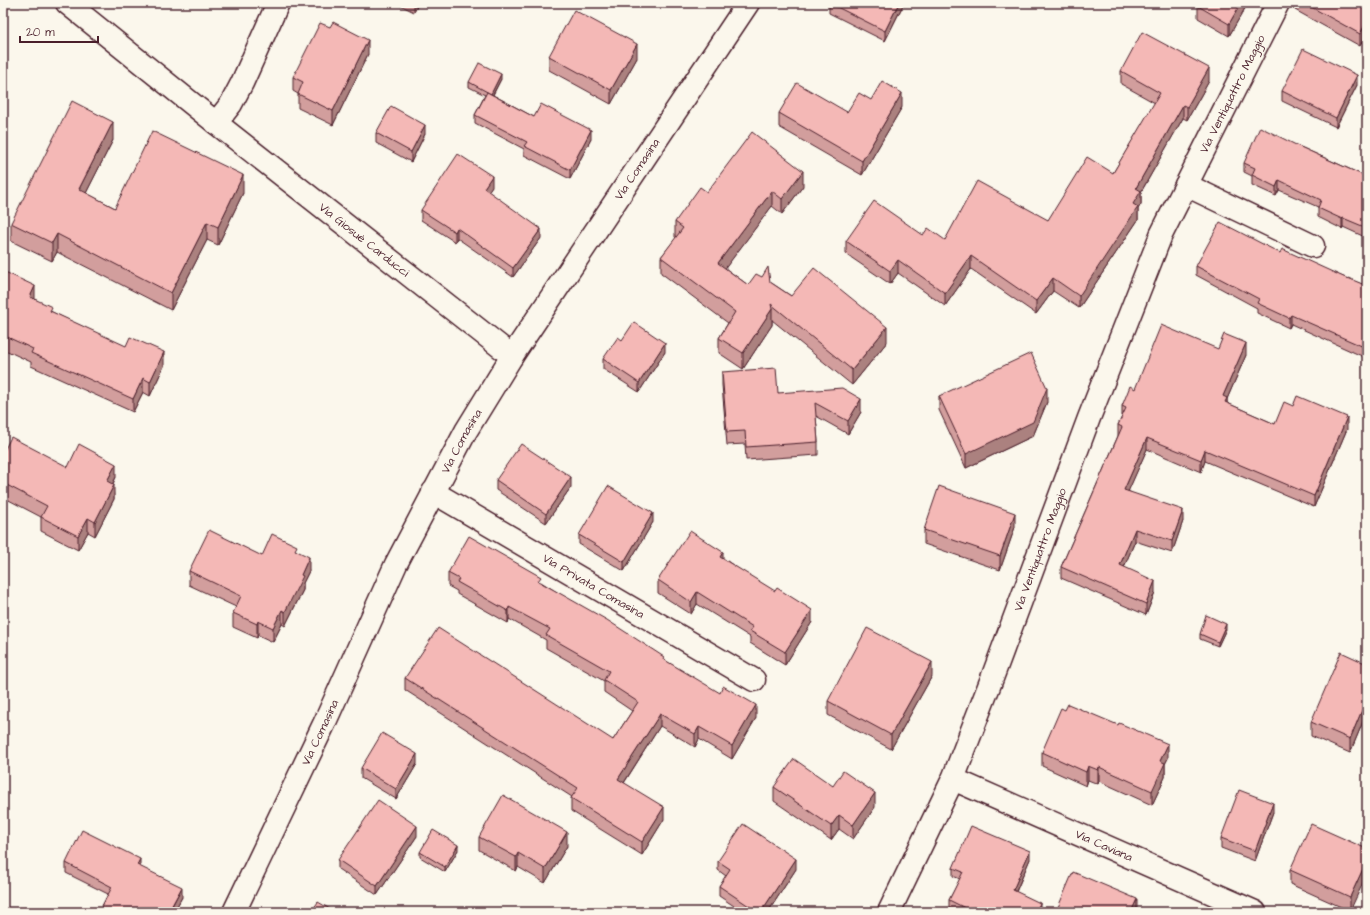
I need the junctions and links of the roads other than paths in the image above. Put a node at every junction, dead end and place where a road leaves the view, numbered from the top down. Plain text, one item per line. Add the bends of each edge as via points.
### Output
1 (67, 3) edge
2 (278, 3) edge
3 (748, 3) edge
4 (1278, 3) edge
5 (216, 123) junction
6 (1186, 185) junction
7 (1313, 246) dead end
8 (512, 356) junction
9 (433, 492) junction
10 (754, 680) dead end
11 (953, 779) junction
12 (234, 912) edge
13 (889, 912) edge
14 (1255, 912) edge

1 - 5 street, Via Giosuè Carducci
2 - 5 street via 242,84
3 - 8 street, Via Comasina
4 - 6 street, Via Ventiquattro Maggio
5 - 8 street, Via Giosuè Carducci
6 - 7 street
6 - 11 street, Via Ventiquattro Maggio via 1152,257
8 - 9 street, Via Comasina via 466,431
9 - 10 street, Via Privata Comasina
9 - 12 street, Via Comasina via 396,564 326,722
11 - 13 street, Via Ventiquattro Maggio
11 - 14 street, Via Caviana

